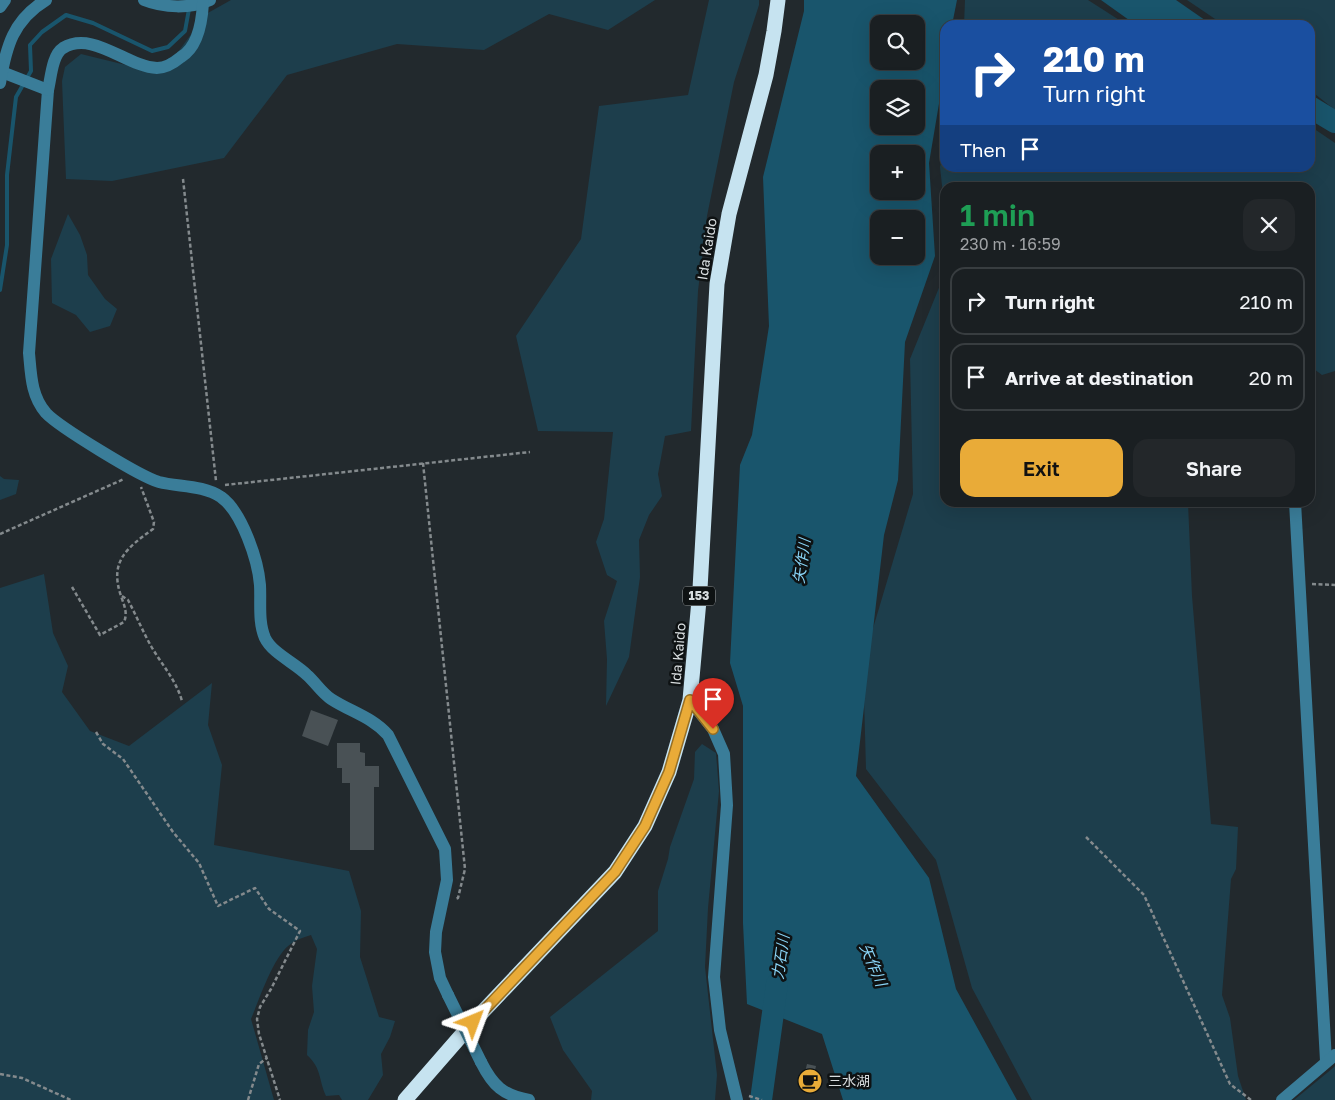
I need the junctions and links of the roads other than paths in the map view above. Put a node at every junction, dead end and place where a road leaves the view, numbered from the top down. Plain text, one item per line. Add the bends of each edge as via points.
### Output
1 (5, 0) edge
2 (46, 0) edge
3 (144, 0) edge
4 (778, 0) edge
5 (204, 2) edge
6 (27, 4) edge
7 (0, 7) edge
8 (5, 77) edge
9 (43, 89) junction
10 (1295, 507) edge
11 (690, 700) junction
12 (1331, 1058) edge
13 (743, 1098) edge
14 (406, 1100) edge
15 (529, 1100) edge
16 (1282, 1100) edge

1 - 7 street
2 - 6 street
3 - 5 street via 174,6
4 - 11 highway, Ida Kaido / 153 via 766,75 729,214 717,284 700,589
5 - 9 street via 202,22 187,54 172,63 159,68 145,65 78,42 62,48
6 - 8 street via 8,42
8 - 9 street
9 - 15 street, bridge via 29,352 32,389 46,413 136,471 160,482 215,489 228,504 242,526 257,567 261,622 268,643 302,670 330,699 373,720 388,735 439,834 448,870 436,932 435,952 440,978 491,1080 513,1097
10 - 12 street
11 - 13 street via 713,729 724,754 726,806 714,977 720,1030
11 - 14 highway, Ida Kaido / 153 via 669,772 645,826 615,872 473,1022
12 - 16 street

